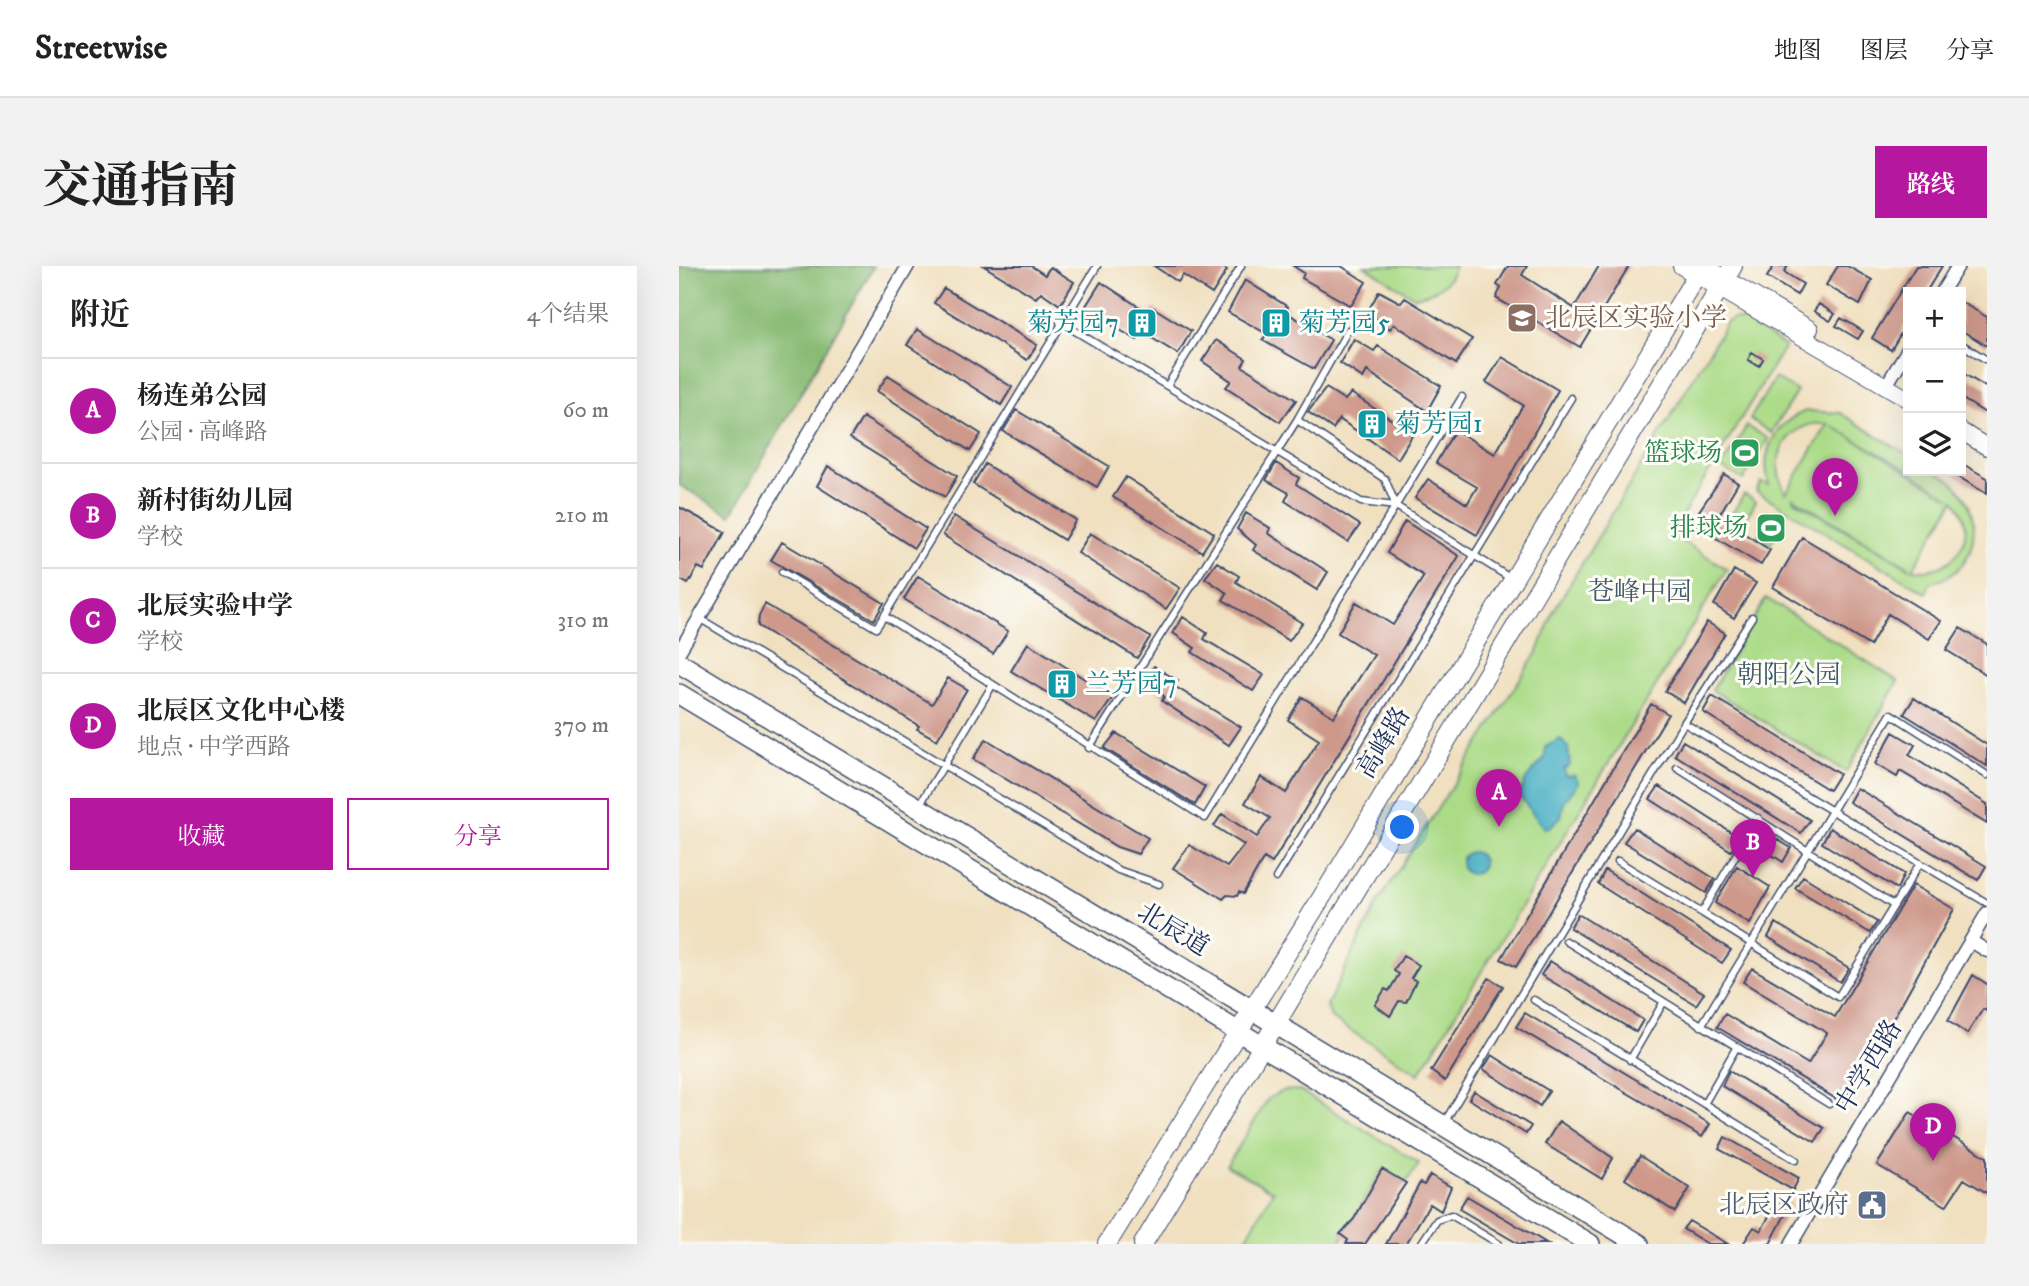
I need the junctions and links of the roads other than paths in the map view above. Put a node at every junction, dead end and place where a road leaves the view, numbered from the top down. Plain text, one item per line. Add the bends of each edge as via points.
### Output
1 (908, 266) edge
2 (1097, 266) edge
3 (1241, 266) edge
4 (1958, 266) edge
5 (1696, 268) edge
6 (1726, 278) edge
7 (1945, 287) edge
8 (1060, 322) junction
9 (1348, 330) dead end
10 (1966, 347) edge
11 (1907, 350) edge
12 (1987, 360) edge
13 (1889, 382) junction
14 (1167, 386) junction
15 (1903, 386) edge
16 (1903, 395) edge
17 (1462, 397) dead end
18 (1571, 398) dead end
19 (1297, 421) junction
20 (1966, 423) edge
21 (1966, 434) edge
22 (1987, 435) edge
23 (1987, 447) edge
24 (1277, 452) junction
25 (1396, 506) junction
26 (1475, 556) junction
27 (782, 572) dead end
28 (1511, 579) junction
29 (884, 616) junction
30 (1752, 617) dead end
31 (699, 618) junction
32 (679, 652) edge
33 (679, 663) edge
34 (992, 686) junction
35 (679, 694) edge
36 (1684, 723) junction
37 (1089, 748) junction
38 (944, 766) junction
39 (1677, 768) dead end
40 (1987, 775) edge
41 (918, 808) junction
42 (1830, 811) junction
43 (1758, 818) junction
44 (1807, 848) junction
45 (1618, 861) dead end
46 (1920, 863) junction
47 (1276, 878) dead end
48 (1159, 884) dead end
49 (1987, 903) edge
50 (1893, 905) junction
51 (1702, 912) junction
52 (1987, 913) edge
53 (1566, 941) dead end
54 (1971, 941) junction
55 (1751, 943) junction
56 (1987, 951) edge
57 (1534, 1000) dead end
58 (1663, 1003) junction
59 (1252, 1010) junction
60 (1277, 1026) junction
61 (1701, 1026) junction
62 (1238, 1033) junction
63 (1736, 1048) junction
64 (1263, 1049) junction
65 (1630, 1060) junction
66 (1704, 1104) junction
67 (1829, 1104) dead end
68 (1443, 1125) junction
69 (1796, 1160) dead end
70 (1581, 1242) edge
71 (1107, 1244) edge
72 (1143, 1244) edge
73 (1421, 1244) edge
74 (1499, 1244) edge
75 (1639, 1244) edge
76 (1791, 1244) edge

1 - 31 street
2 - 8 lane
3 - 14 lane
4 - 7 street
5 - 6 street
5 - 28 main road, 高峰路
6 - 13 street
6 - 60 main road, 高峰路
8 - 14 lane
8 - 29 lane
9 - 19 lane
10 - 12 lane
11 - 13 street
13 - 15 street
13 - 16 street
14 - 24 lane
17 - 25 lane
18 - 26 lane
19 - 24 lane
19 - 25 lane via 1385,479
20 - 22 street
21 - 23 street
24 - 25 lane via 1361,502
24 - 37 lane
25 - 26 lane
25 - 37 lane via 1205,818
26 - 28 lane
26 - 47 lane
27 - 29 lane via 876,628
28 - 59 main road, 高峰路
29 - 34 lane
30 - 36 lane
31 - 32 street
31 - 38 lane
33 - 41 main road, 北辰道
34 - 37 lane
34 - 38 lane
35 - 62 main road, 北辰道
36 - 42 lane
36 - 68 lane
38 - 41 lane
38 - 48 lane via 1118,870
39 - 43 lane
40 - 42 lane via 1891,714
41 - 59 main road, 北辰道
42 - 44 lane
42 - 46 lane
43 - 44 lane
43 - 51 lane
44 - 50 lane
44 - 55 lane
45 - 51 lane
46 - 49 lane
46 - 50 lane
50 - 55 lane via 1838,998
51 - 55 lane
52 - 54 street, 中学西路
53 - 58 lane
54 - 56 street
54 - 76 street, 中学西路
55 - 61 lane
57 - 65 lane
58 - 61 lane
58 - 65 lane
59 - 60 main road, 北辰道
59 - 62 main road, 高峰路
60 - 64 main road, 高峰路
60 - 68 main road, 北辰道
61 - 63 lane
62 - 64 main road, 北辰道
62 - 71 main road, 高峰路
63 - 66 lane
63 - 67 lane
64 - 70 main road, 北辰道
64 - 72 main road, 高峰路
65 - 66 lane
66 - 69 lane
68 - 75 main road, 北辰道
73 - 74 lane via 1437,1220 1451,1215

